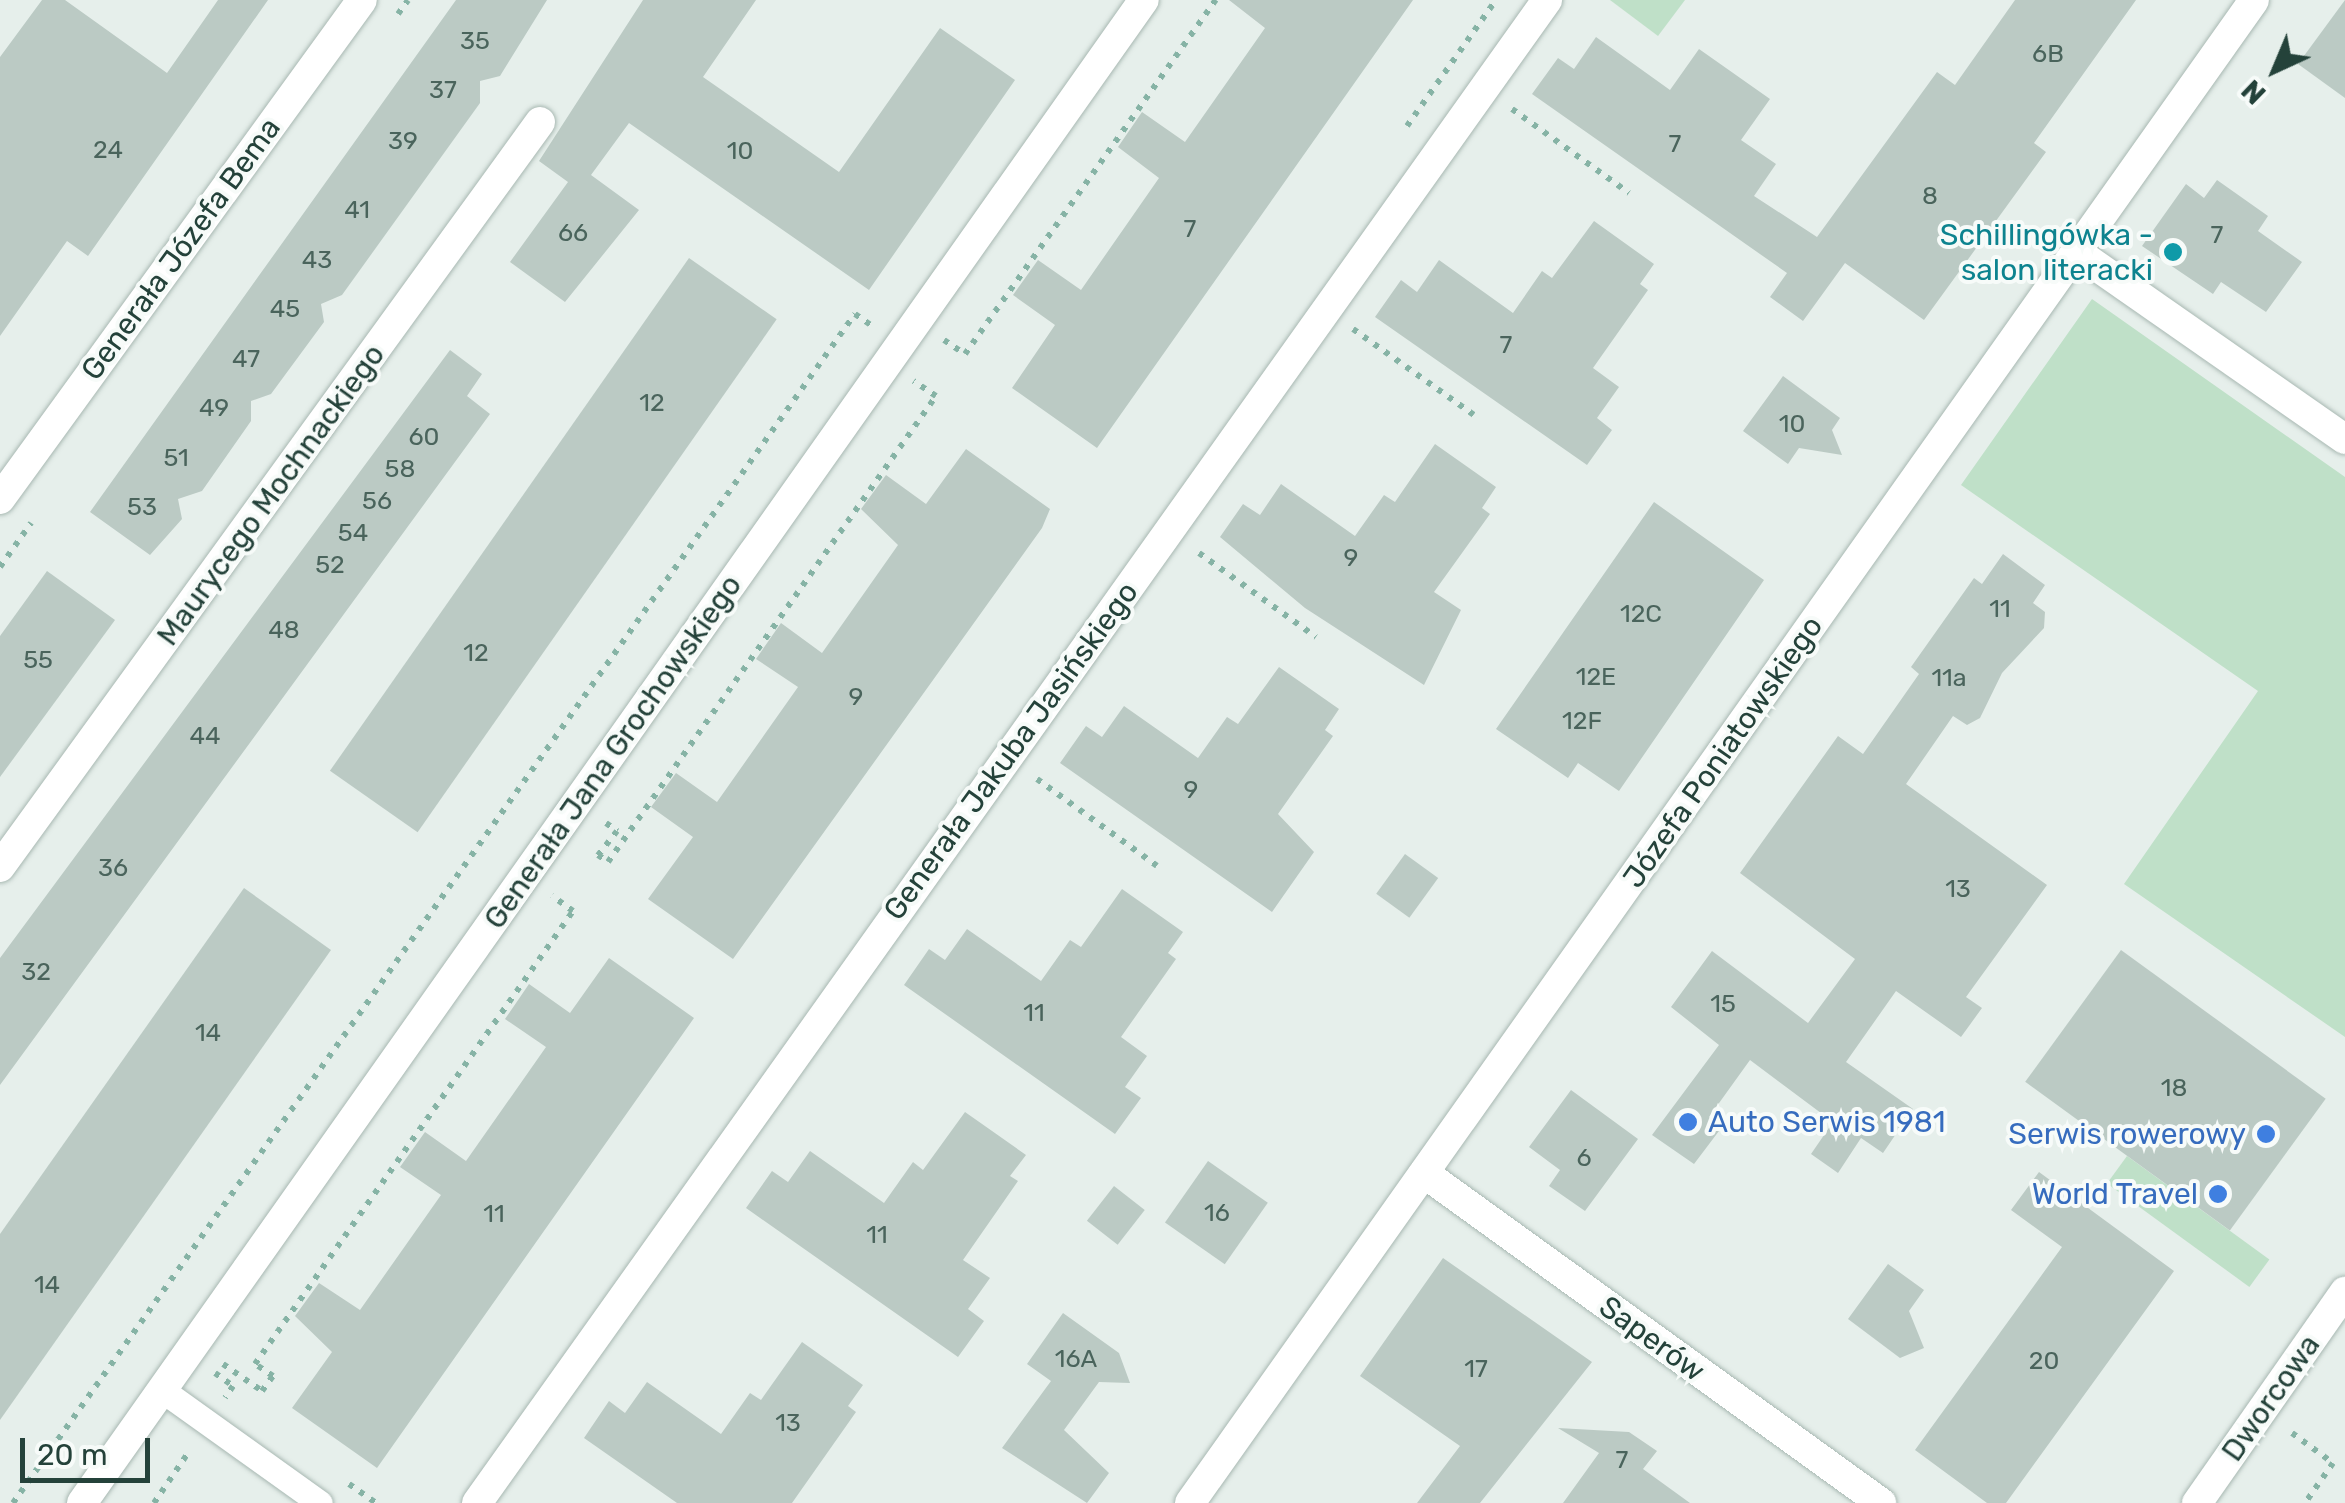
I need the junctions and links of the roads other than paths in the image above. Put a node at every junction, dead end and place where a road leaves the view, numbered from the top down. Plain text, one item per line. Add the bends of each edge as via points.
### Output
1 (362, 0) edge
2 (1144, 0) edge
3 (1547, 0) edge
4 (2254, 0) edge
5 (540, 122) dead end
6 (2078, 253) junction
7 (2345, 438) edge
8 (0, 498) edge
9 (0, 867) edge
10 (1424, 1173) junction
11 (2345, 1292) edge
12 (162, 1390) junction
13 (82, 1503) edge
14 (320, 1503) edge
15 (476, 1503) edge
16 (1190, 1503) edge
17 (1880, 1503) edge
18 (2198, 1503) edge

1 - 8 street, Generała Józefa Bema
2 - 12 street, Generała Jana Grochowskiego
3 - 15 street, Generała Jakuba Jasińskiego
4 - 6 street, Józefa Poniatowskiego
5 - 9 street, Maurycego Mochnackiego
6 - 7 street
6 - 10 street, Józefa Poniatowskiego
10 - 16 street, Józefa Poniatowskiego
10 - 17 street, Saperów
11 - 18 street, Dworcowa
12 - 13 street, Generała Jana Grochowskiego
12 - 14 lane

